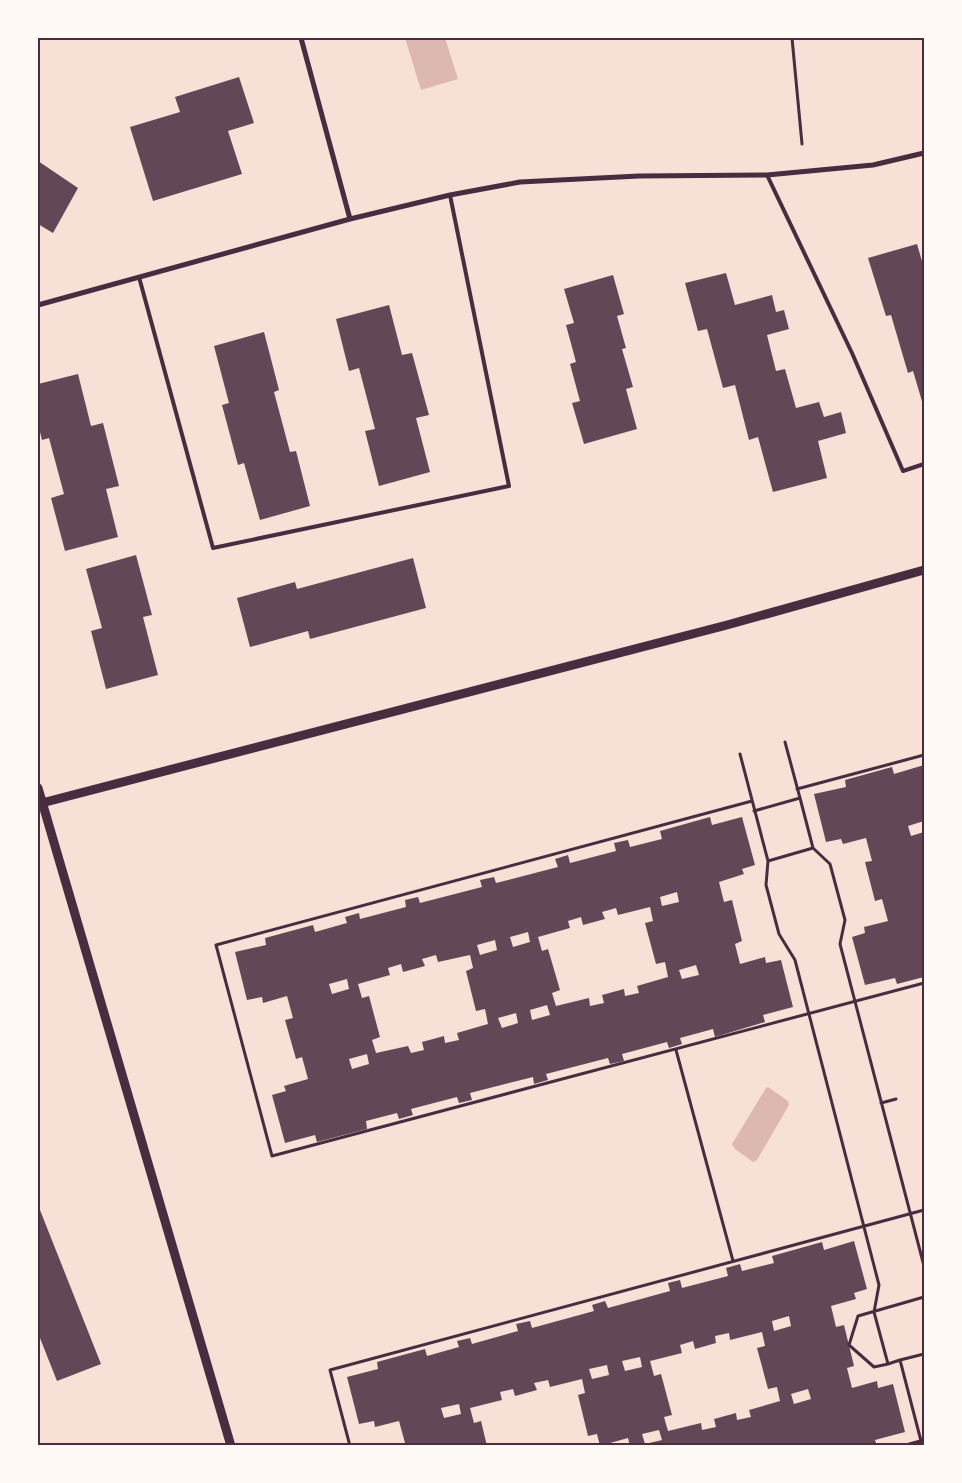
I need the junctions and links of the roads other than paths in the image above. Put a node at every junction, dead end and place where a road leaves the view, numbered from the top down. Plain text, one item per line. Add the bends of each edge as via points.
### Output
1 (301, 38) edge
2 (924, 153) edge
3 (767, 174) junction
4 (450, 195) junction
5 (350, 220) junction
6 (139, 277) junction
7 (38, 305) edge
8 (924, 464) edge
9 (924, 570) edge
10 (38, 788) edge
11 (40, 804) edge
12 (231, 1446) edge

1 - 5 street
2 - 3 street via 873,165
3 - 4 street via 520,182
3 - 8 lane via 852,353 903,471
4 - 5 street
4 - 6 lane via 509,486 213,548
5 - 6 street
6 - 7 street
9 - 11 street via 726,625
10 - 11 street
11 - 12 street

